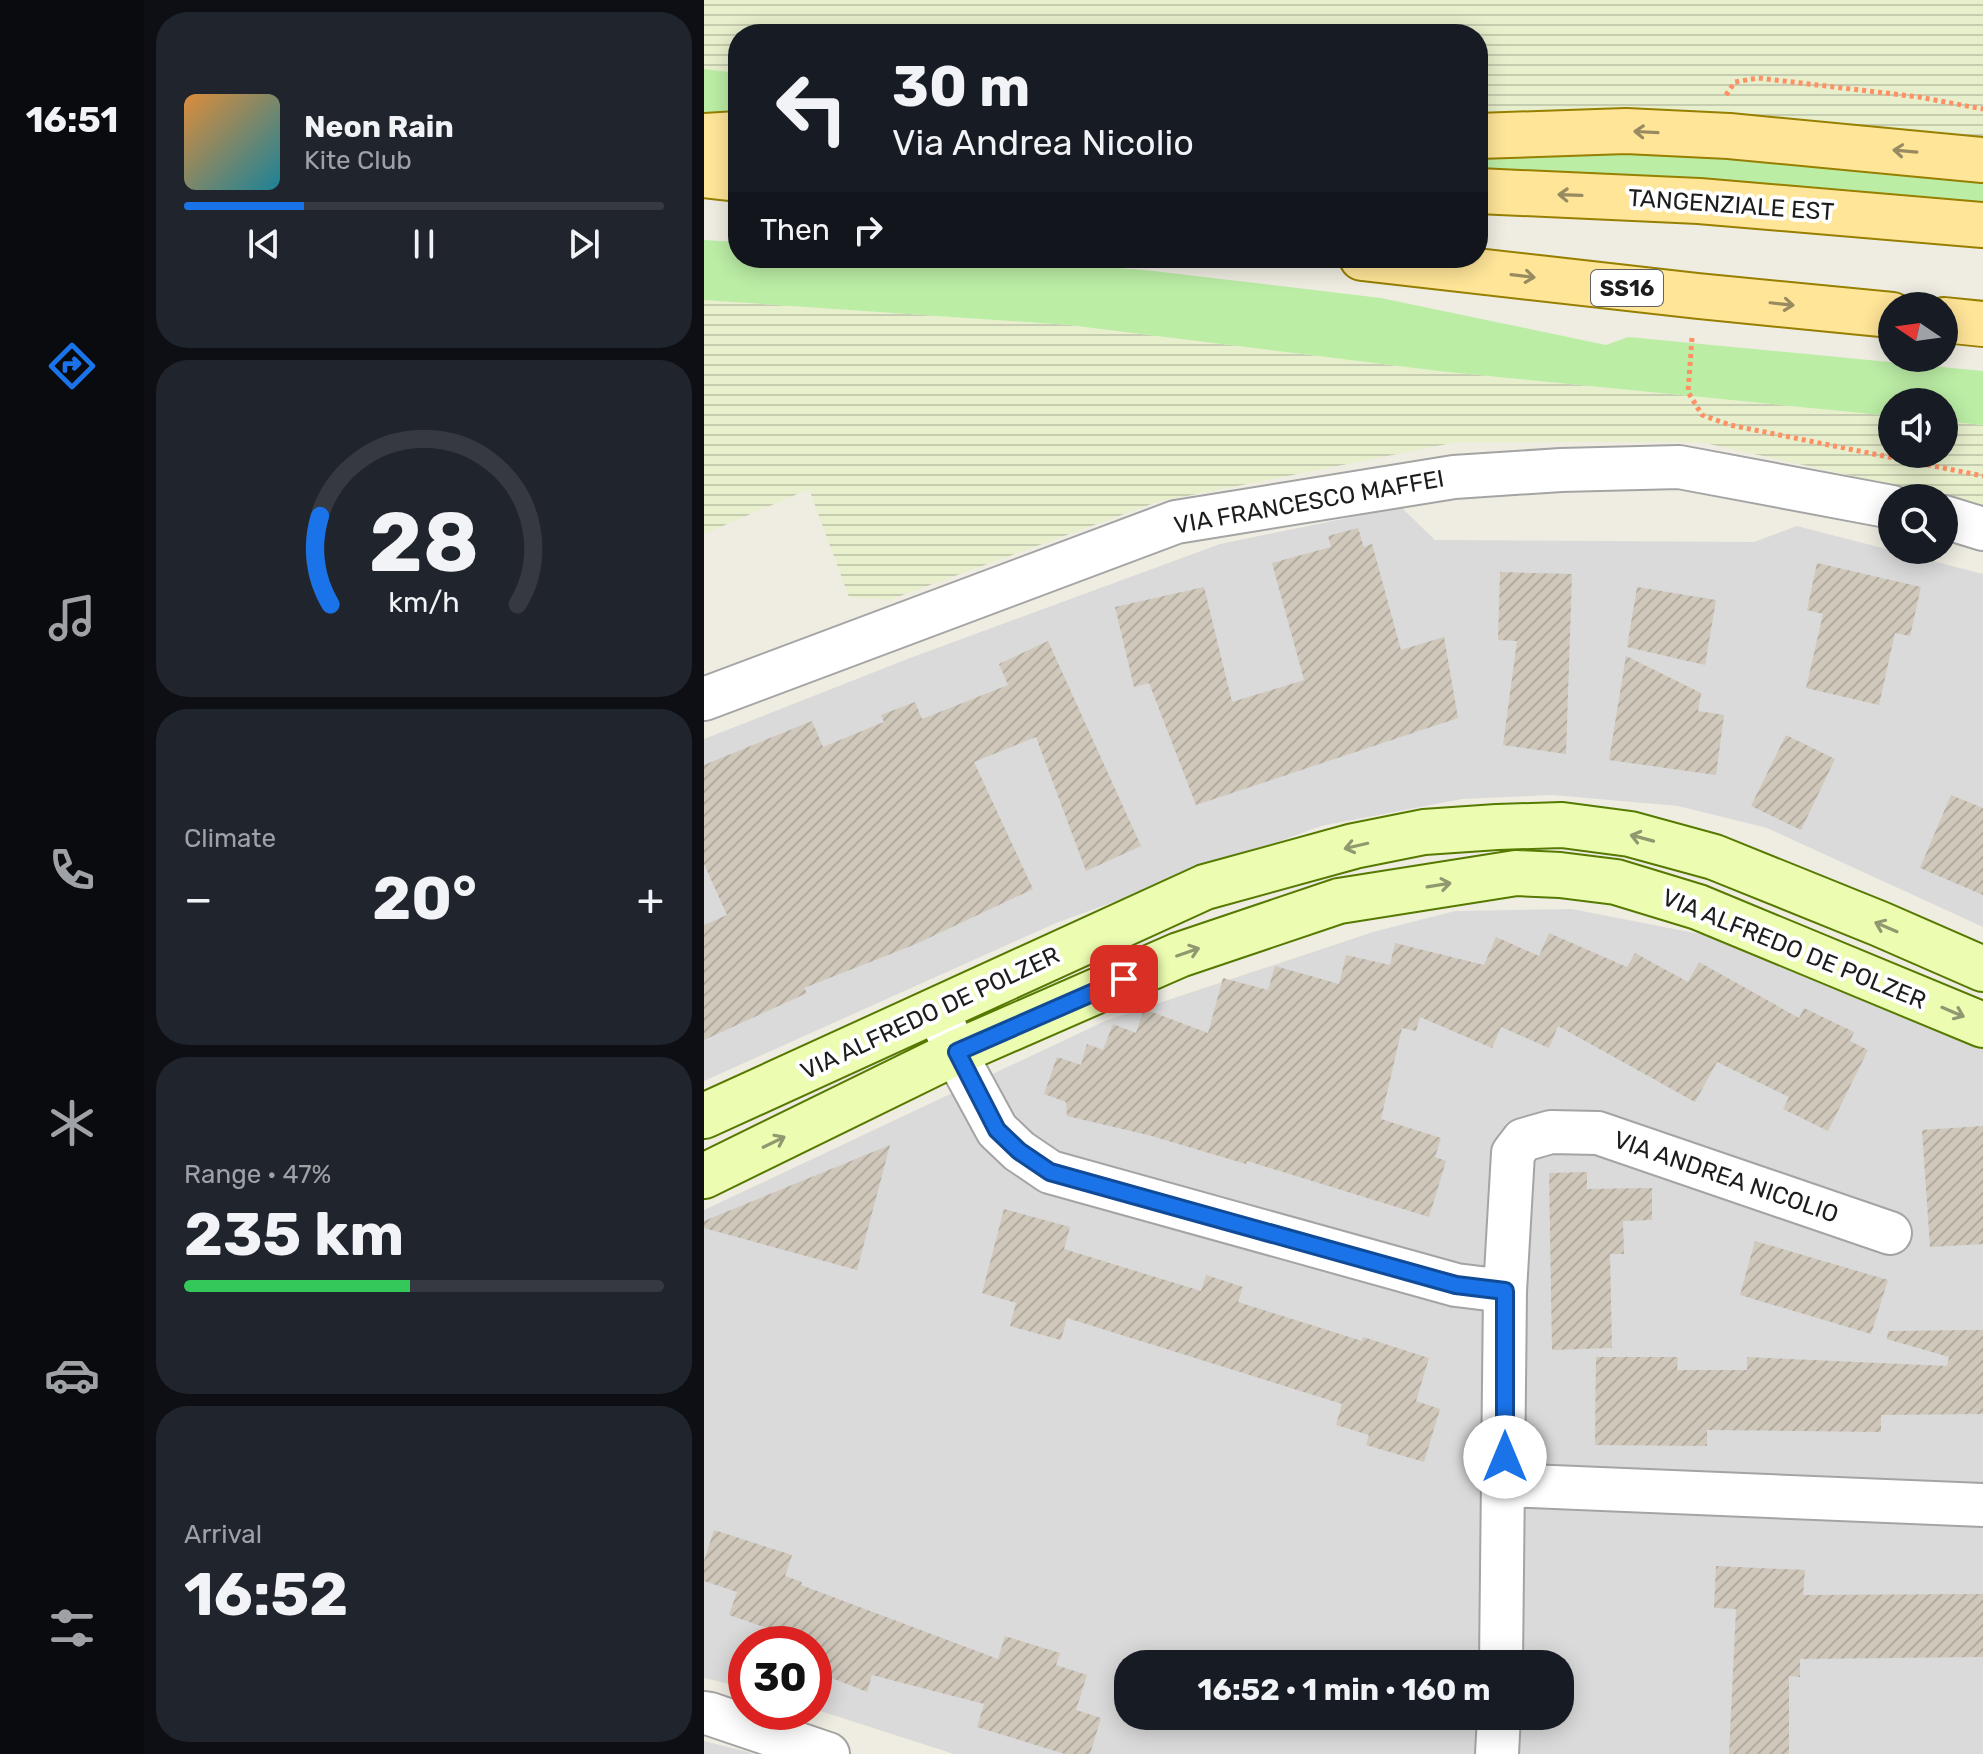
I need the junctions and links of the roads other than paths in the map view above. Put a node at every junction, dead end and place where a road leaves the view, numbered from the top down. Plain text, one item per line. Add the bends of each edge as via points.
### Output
1 (728, 135) edge
2 (704, 136) edge
3 (1488, 136) edge
4 (704, 159) edge
5 (728, 160) edge
6 (1983, 160) edge
7 (704, 175) edge
8 (728, 178) edge
9 (1488, 191) edge
10 (1983, 225) edge
11 (1450, 268) edge
12 (1878, 314) edge
13 (1958, 321) edge
14 (1983, 324) edge
15 (1878, 504) edge
16 (1958, 521) edge
17 (1983, 529) edge
18 (704, 699) edge
19 (1983, 969) edge
20 (937, 1010) junction
21 (1983, 1025) edge
22 (957, 1052) junction
23 (704, 1116) edge
24 (704, 1176) edge
25 (1890, 1233) dead end
26 (1505, 1291) junction
27 (1505, 1485) junction
28 (1983, 1505) edge
29 (1501, 1650) edge
30 (731, 1730) edge
31 (1498, 1730) edge
32 (828, 1754) edge
33 (1497, 1754) edge

1 - 2 main road
6 -> 3 main road via 1640,131
4 - 5 main road
7 - 8 main road
10 -> 9 main road, TANGENZIALE EST via 1699,201
11 -> 12 main road, SS16
13 - 14 main road
15 - 18 street, VIA FRANCESCO MAFFEI via 1679,467 1454,477 1176,522
16 - 17 street
19 -> 20 street, VIA ALFREDO DE POLZER via 1714,857 1630,834 1562,825 1497,827 1424,832 1354,846 1205,887
20 - 22 street
20 - 23 street, VIA ALFREDO DE POLZER
22 -> 21 street, VIA ALFREDO DE POLZER via 1179,955 1339,901 1516,873 1616,882 1698,907
24 -> 22 street, VIA ALFREDO DE POLZER
22 - 26 street via 997,1130 1050,1172 1456,1285
25 - 26 street, VIA ANDREA NICOLIO via 1598,1133 1551,1132 1523,1140 1513,1153
26 - 27 street, VIA ANDREA NICOLIO
27 - 28 street
27 - 29 street, VIA ANDREA NICOLIO
30 - 32 street
31 - 33 street

